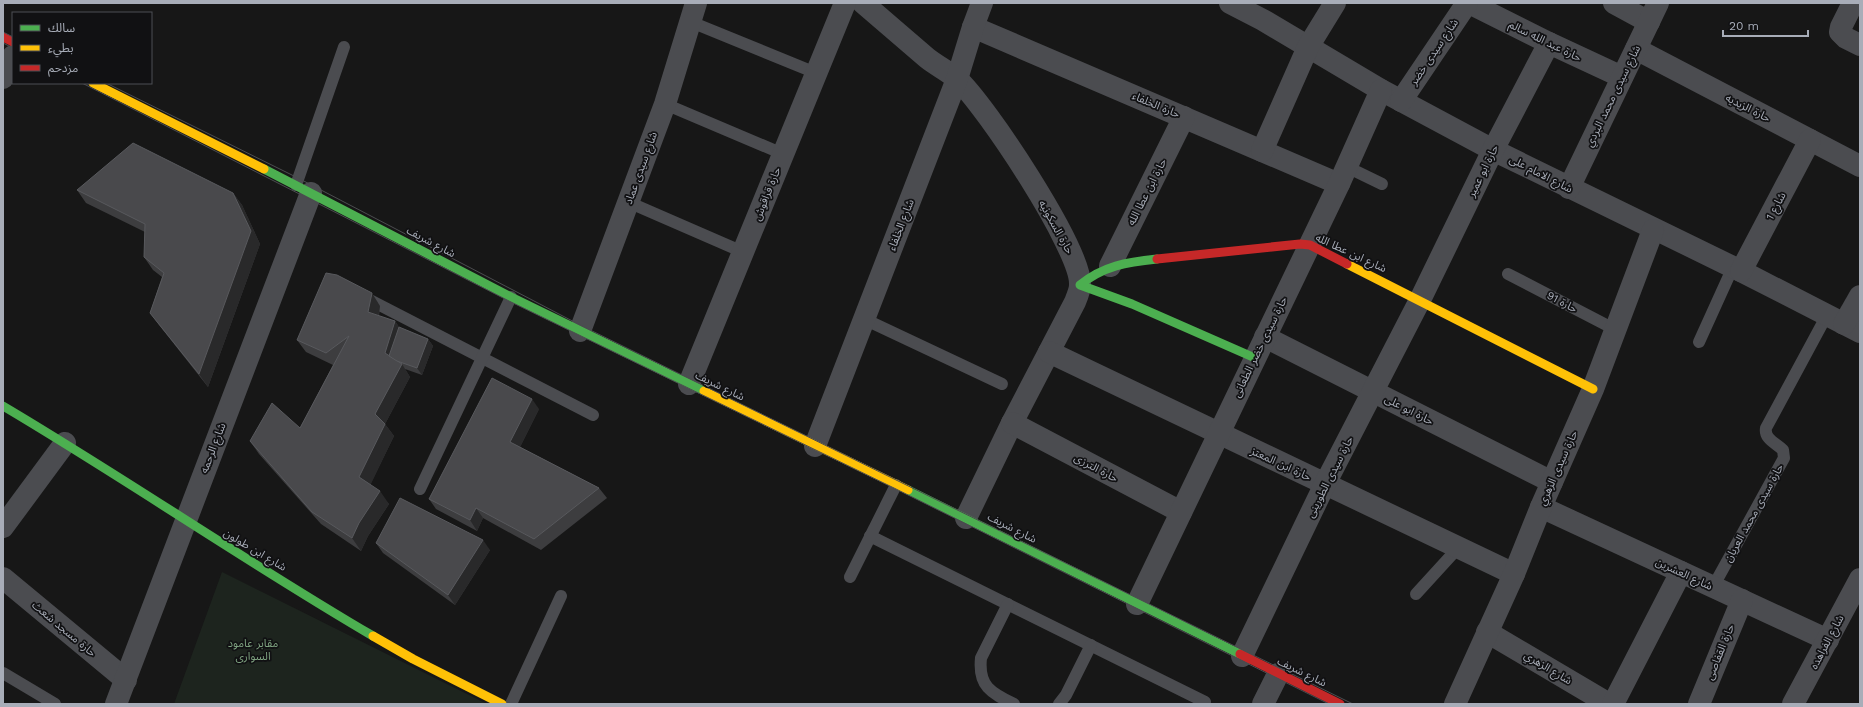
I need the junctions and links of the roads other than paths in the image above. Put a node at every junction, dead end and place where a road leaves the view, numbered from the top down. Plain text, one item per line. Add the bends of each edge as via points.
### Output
1 (845, 3) edge
2 (863, 3) edge
3 (982, 3) edge
4 (1230, 3) edge
5 (1334, 3) edge
6 (1468, 3) edge
7 (1614, 3) edge
8 (1853, 3) edge
9 (694, 12) edge
10 (1654, 12) edge
11 (973, 27) junction
12 (3, 37) edge
13 (1851, 40) edge
14 (12, 42) edge
15 (1549, 43) junction
16 (344, 47) dead end
17 (1308, 47) junction
18 (1636, 50) junction
19 (12, 58) edge
20 (816, 73) junction
21 (1622, 77) junction
22 (3, 78) edge
23 (957, 79) junction
24 (95, 84) edge
25 (1381, 90) junction
26 (1401, 101) junction
27 (665, 104) junction
28 (1184, 117) junction
29 (1810, 140) junction
30 (1493, 150) junction
31 (1262, 151) junction
32 (783, 154) junction
33 (1860, 166) edge
34 (1343, 176) junction
35 (1382, 184) dead end
36 (1569, 188) junction
37 (303, 189) junction
38 (628, 202) junction
39 (1653, 230) junction
40 (1310, 245) junction
41 (743, 252) junction
42 (1110, 266) junction
43 (1737, 269) junction
44 (1508, 274) dead end
45 (1080, 284) junction
46 (353, 291) edge
47 (1860, 296) edge
48 (511, 297) junction
49 (1420, 300) junction
50 (864, 319) junction
51 (1844, 324) edge
52 (1616, 330) junction
53 (580, 331) junction
54 (1265, 337) junction
55 (1699, 342) dead end
56 (1049, 352) junction
57 (482, 357) junction
58 (1255, 358) junction
59 (689, 384) junction
60 (1002, 384) dead end
61 (1593, 389) junction
62 (1373, 392) junction
63 (3, 406) edge
64 (592, 415) dead end
65 (1012, 423) junction
66 (1218, 434) junction
67 (65, 443) junction
68 (816, 446) junction
69 (1552, 482) junction
70 (1325, 484) junction
71 (896, 485) junction
72 (420, 490) dead end
73 (1541, 507) junction
74 (1181, 512) junction
75 (966, 518) junction
76 (185, 521) junction
77 (3, 527) edge
78 (870, 536) junction
79 (1458, 548) junction
80 (1680, 572) junction
81 (1514, 574) junction
82 (850, 577) dead end
83 (3, 578) edge
84 (1860, 579) edge
85 (1713, 587) junction
86 (1416, 594) dead end
87 (561, 596) dead end
88 (1742, 600) junction
89 (1855, 600) edge
90 (1008, 604) junction
91 (1137, 604) junction
92 (1487, 632) junction
93 (1828, 640) junction
94 (1091, 645) junction
95 (1242, 656) junction
96 (3, 673) edge
97 (1278, 674) junction
98 (126, 680) junction
99 (1205, 702) dead end
100 (1797, 703) edge
101 (55, 704) edge
102 (116, 704) edge
103 (502, 704) edge
104 (511, 704) edge
105 (1014, 704) edge
106 (1059, 704) edge
107 (1263, 704) edge
108 (1340, 704) edge
109 (1455, 704) edge
110 (1609, 704) edge
111 (1614, 704) edge
112 (1699, 704) edge

1 - 20 street, حارة قراقوش
2 - 23 street, حارة السكونيه via 929,59
3 - 11 street, شارع الخلفاء
4 - 17 street, شارع الامام على
5 - 17 street
6 - 15 street, حارة عبد الله سالم
6 - 26 street, شارع سيدى خضر
7 - 10 street
8 - 13 street via 1841,28
9 - 20 lane
9 - 27 street, شارع سيدى عماد
10 - 18 street, شارع سيدى محمد البردي
11 - 23 street, شارع الخلفاء
11 - 28 street, حارة الخلفاء
12 - 14 main road
15 - 21 street, حارة عبد الله سالم
15 - 30 street, حارة ابو عمير
16 - 37 lane
17 - 25 street, شارع الامام على
17 - 31 street
18 - 21 street, شارع سيدى محمد البردي
18 - 29 street, حارة الزيديه
19 - 22 street
20 - 32 street, حارة قراقوش
21 - 36 street, شارع سيدى محمد البردي
23 - 45 street, حارة السكونيه via 997,127 1061,232 1077,266
23 - 50 street, شارع الخلفاء
24 - 37 main road, شارع شريف
25 - 26 street, شارع الامام على
25 - 34 street, حارة سيدى خضر الطعانى
26 - 30 street, شارع الامام على
27 - 32 lane
27 - 38 street, شارع سيدى عماد
28 - 31 street, حارة الخلفاء
28 - 42 street, حارة ابن عطا الله
29 - 33 street, حارة الزيديه
29 - 43 street, شارع 1
30 - 36 street, شارع الامام على
30 - 49 street, حارة ابو عمير
31 - 34 street, حارة الخلفاء
32 - 41 street, حارة قراقوش
34 - 35 lane
34 - 40 street, حارة سيدى خضر الطعانى
36 - 39 street, شارع الامام على
37 - 48 main road, شارع شريف
37 - 76 street, شارع الرحمه
38 - 41 lane
38 - 53 street, شارع سيدى عماد
39 - 43 street, شارع الامام على
39 - 52 street, حارة سيدى الزهري
40 - 42 main road, شارع ابن عطا الله via 1259,247
40 - 49 main road, شارع ابن عطا الله
40 - 54 street, حارة سيدى خضر الطعانى
41 - 59 street, حارة قراقوش
42 - 45 main road, شارع ابن عطا الله via 1094,273
43 - 51 street, شارع الامام على
43 - 55 lane
44 - 52 lane, حارة 91
45 - 56 street, حارة السكونيه via 1075,302
45 - 58 main road
46 - 57 lane
47 - 51 street
48 - 53 main road, شارع شريف
48 - 57 lane
49 - 61 main road, شارع ابن عطا الله
49 - 62 street, حارة سيدى الطورينى
50 - 60 lane
50 - 68 street, شارع الخلفاء
51 - 85 lane, حارة سيدى محمد العريان via 1766,428 1768,437 1783,450 1784,458
52 - 61 street, حارة سيدى الزهري
53 - 59 main road, شارع شريف
54 - 58 street, حارة سيدى خضر الطعانى
54 - 62 street, حارة ابو على
56 - 65 street, حارة السكونيه
56 - 66 street, حارة ابن المعتز
57 - 64 lane
57 - 72 lane
58 - 66 street, حارة سيدى خضر الطعانى
59 - 68 main road, شارع شريف
61 - 69 street, حارة سيدى الزهري
62 - 69 street, حارة ابو على
62 - 70 street, حارة سيدى الطورينى
63 - 67 main road, شارع ابن طولون
65 - 74 street, حارة الترزى
65 - 75 street, حارة السكونيه
66 - 70 street, حارة ابن المعتز
66 - 74 street, حارة سيدى خضر الطعانى
67 - 76 main road, شارع ابن طولون
67 - 77 street
68 - 71 main road, شارع شريف
69 - 73 street, حارة سيدى الزهري
70 - 79 street, حارة ابن المعتز
70 - 95 street, حارة سيدى الطورينى
71 - 75 main road, شارع شريف
71 - 78 lane
73 - 80 street, شارع العشرين
73 - 81 street, حارة سيدى الزهري
74 - 91 street, حارة سيدى خضر الطعانى
75 - 91 main road, شارع شريف
76 - 98 street, شارع الرحمه
76 - 103 main road, شارع ابن طولون via 412,659
78 - 82 lane
78 - 90 lane
79 - 81 street, حارة ابن المعتز
79 - 86 lane
80 - 85 street, شارع العشرين
80 - 111 street
81 - 92 street, حارة سيدى الزهري
83 - 98 street, حارة مسجد شعث
84 - 89 street, شارع الفراهده
85 - 88 street, شارع العشرين
87 - 104 lane
88 - 93 street, شارع العشرين
88 - 112 street, حارة القفاصى
89 - 93 street, شارع الفراهده
90 - 94 lane
90 - 105 lane via 981,658 980,667 986,686 993,693
91 - 95 main road, شارع شريف
92 - 109 street, حارة سيدى الزهري
92 - 110 street, شارع الزهري
93 - 100 street, شارع الفراهده
94 - 99 lane
94 - 106 lane
95 - 97 main road, شارع شريف
96 - 101 lane
97 - 107 street
97 - 108 main road, شارع شريف
98 - 102 street, شارع الرحمه

